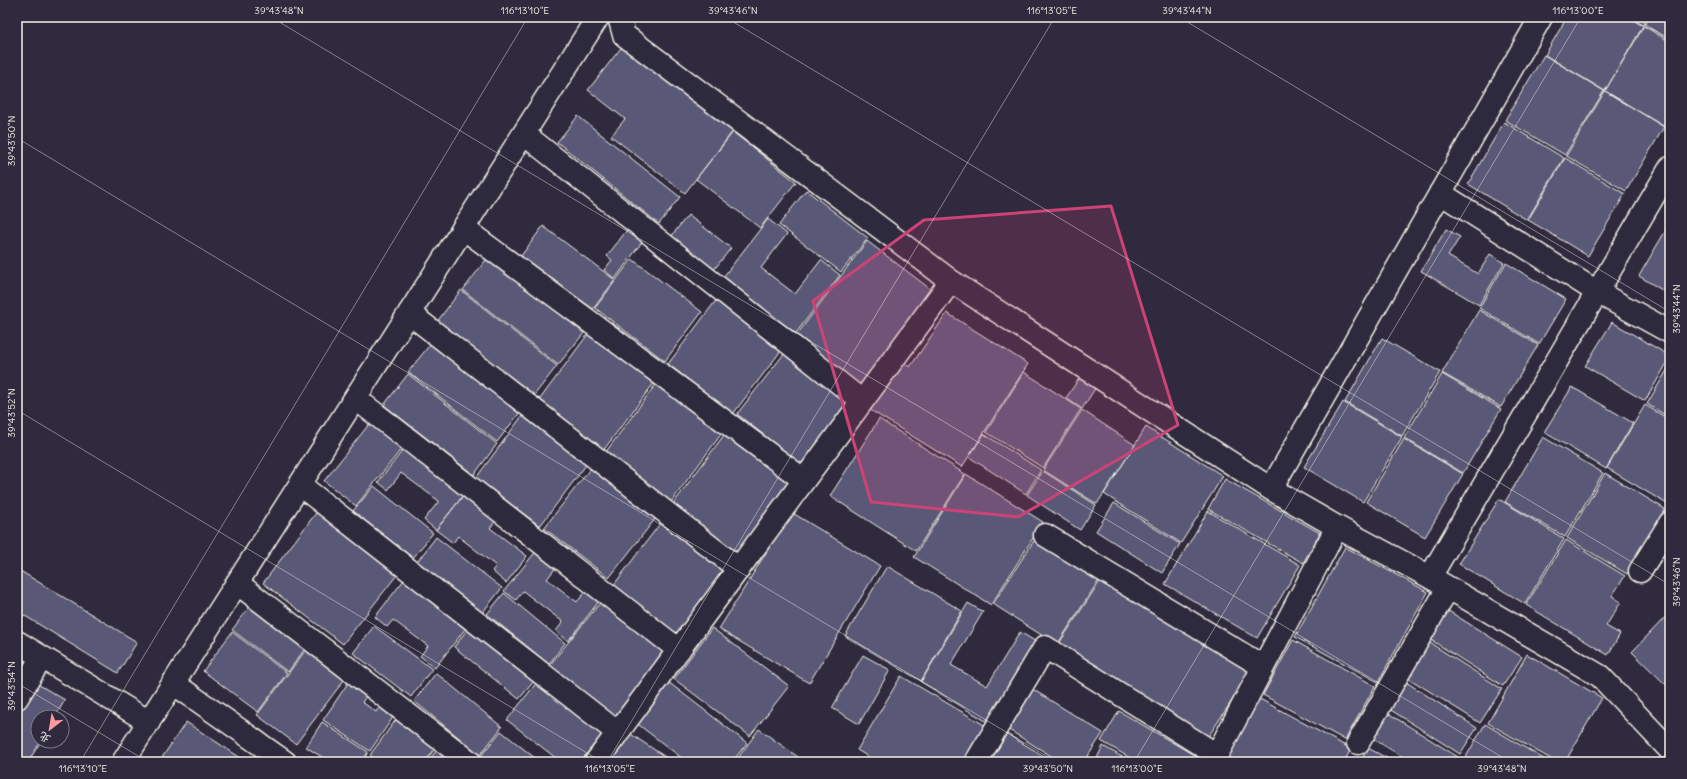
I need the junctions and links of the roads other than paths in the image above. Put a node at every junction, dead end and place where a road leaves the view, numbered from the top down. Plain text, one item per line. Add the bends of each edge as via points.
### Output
1 (598, 17) edge
2 (619, 17) edge
3 (1541, 17) edge
4 (524, 134) junction
5 (1670, 168) edge
6 (1440, 193) junction
7 (463, 228) junction
8 (951, 281) junction
9 (1597, 292) junction
10 (409, 313) junction
11 (1670, 332) edge
12 (355, 398) junction
13 (862, 401) junction
14 (804, 480) junction
15 (300, 485) junction
16 (1271, 489) junction
17 (1670, 523) edge
18 (1337, 527) junction
19 (1045, 535) dead end
20 (739, 569) junction
21 (1640, 571) dead end
22 (1430, 577) junction
23 (237, 583) junction
24 (1448, 588) junction
25 (17, 642) edge
26 (679, 650) junction
27 (42, 657) junction
28 (1262, 666) junction
29 (173, 683) junction
30 (17, 698) edge
31 (149, 722) junction
32 (618, 733) junction
33 (1358, 743) dead end
34 (1670, 750) edge
35 (1215, 758) edge
36 (123, 762) edge
37 (285, 762) edge
38 (470, 762) edge
39 (596, 762) edge
40 (976, 762) edge

1 - 4 street
2 - 8 street via 624,35
3 - 6 street
4 - 7 street
4 - 13 street
5 - 9 street
6 - 9 street
6 - 16 street
7 - 10 street
7 - 14 street
8 - 13 street
8 - 16 street
9 - 11 street
9 - 22 street
10 - 12 street
10 - 20 street
12 - 15 street
12 - 26 street
13 - 14 street
14 - 20 street
15 - 23 street
15 - 32 street
16 - 18 street
17 - 21 street
18 - 22 street
18 - 28 street
19 - 28 street
20 - 26 street
22 - 24 street
23 - 29 street
23 - 38 street
24 - 33 street
24 - 34 street via 1600,676
25 - 27 street
26 - 32 street
27 - 30 street
27 - 31 street
28 - 35 street
29 - 31 street
29 - 37 street
31 - 36 street
32 - 39 street
35 - 40 street via 1045,647

